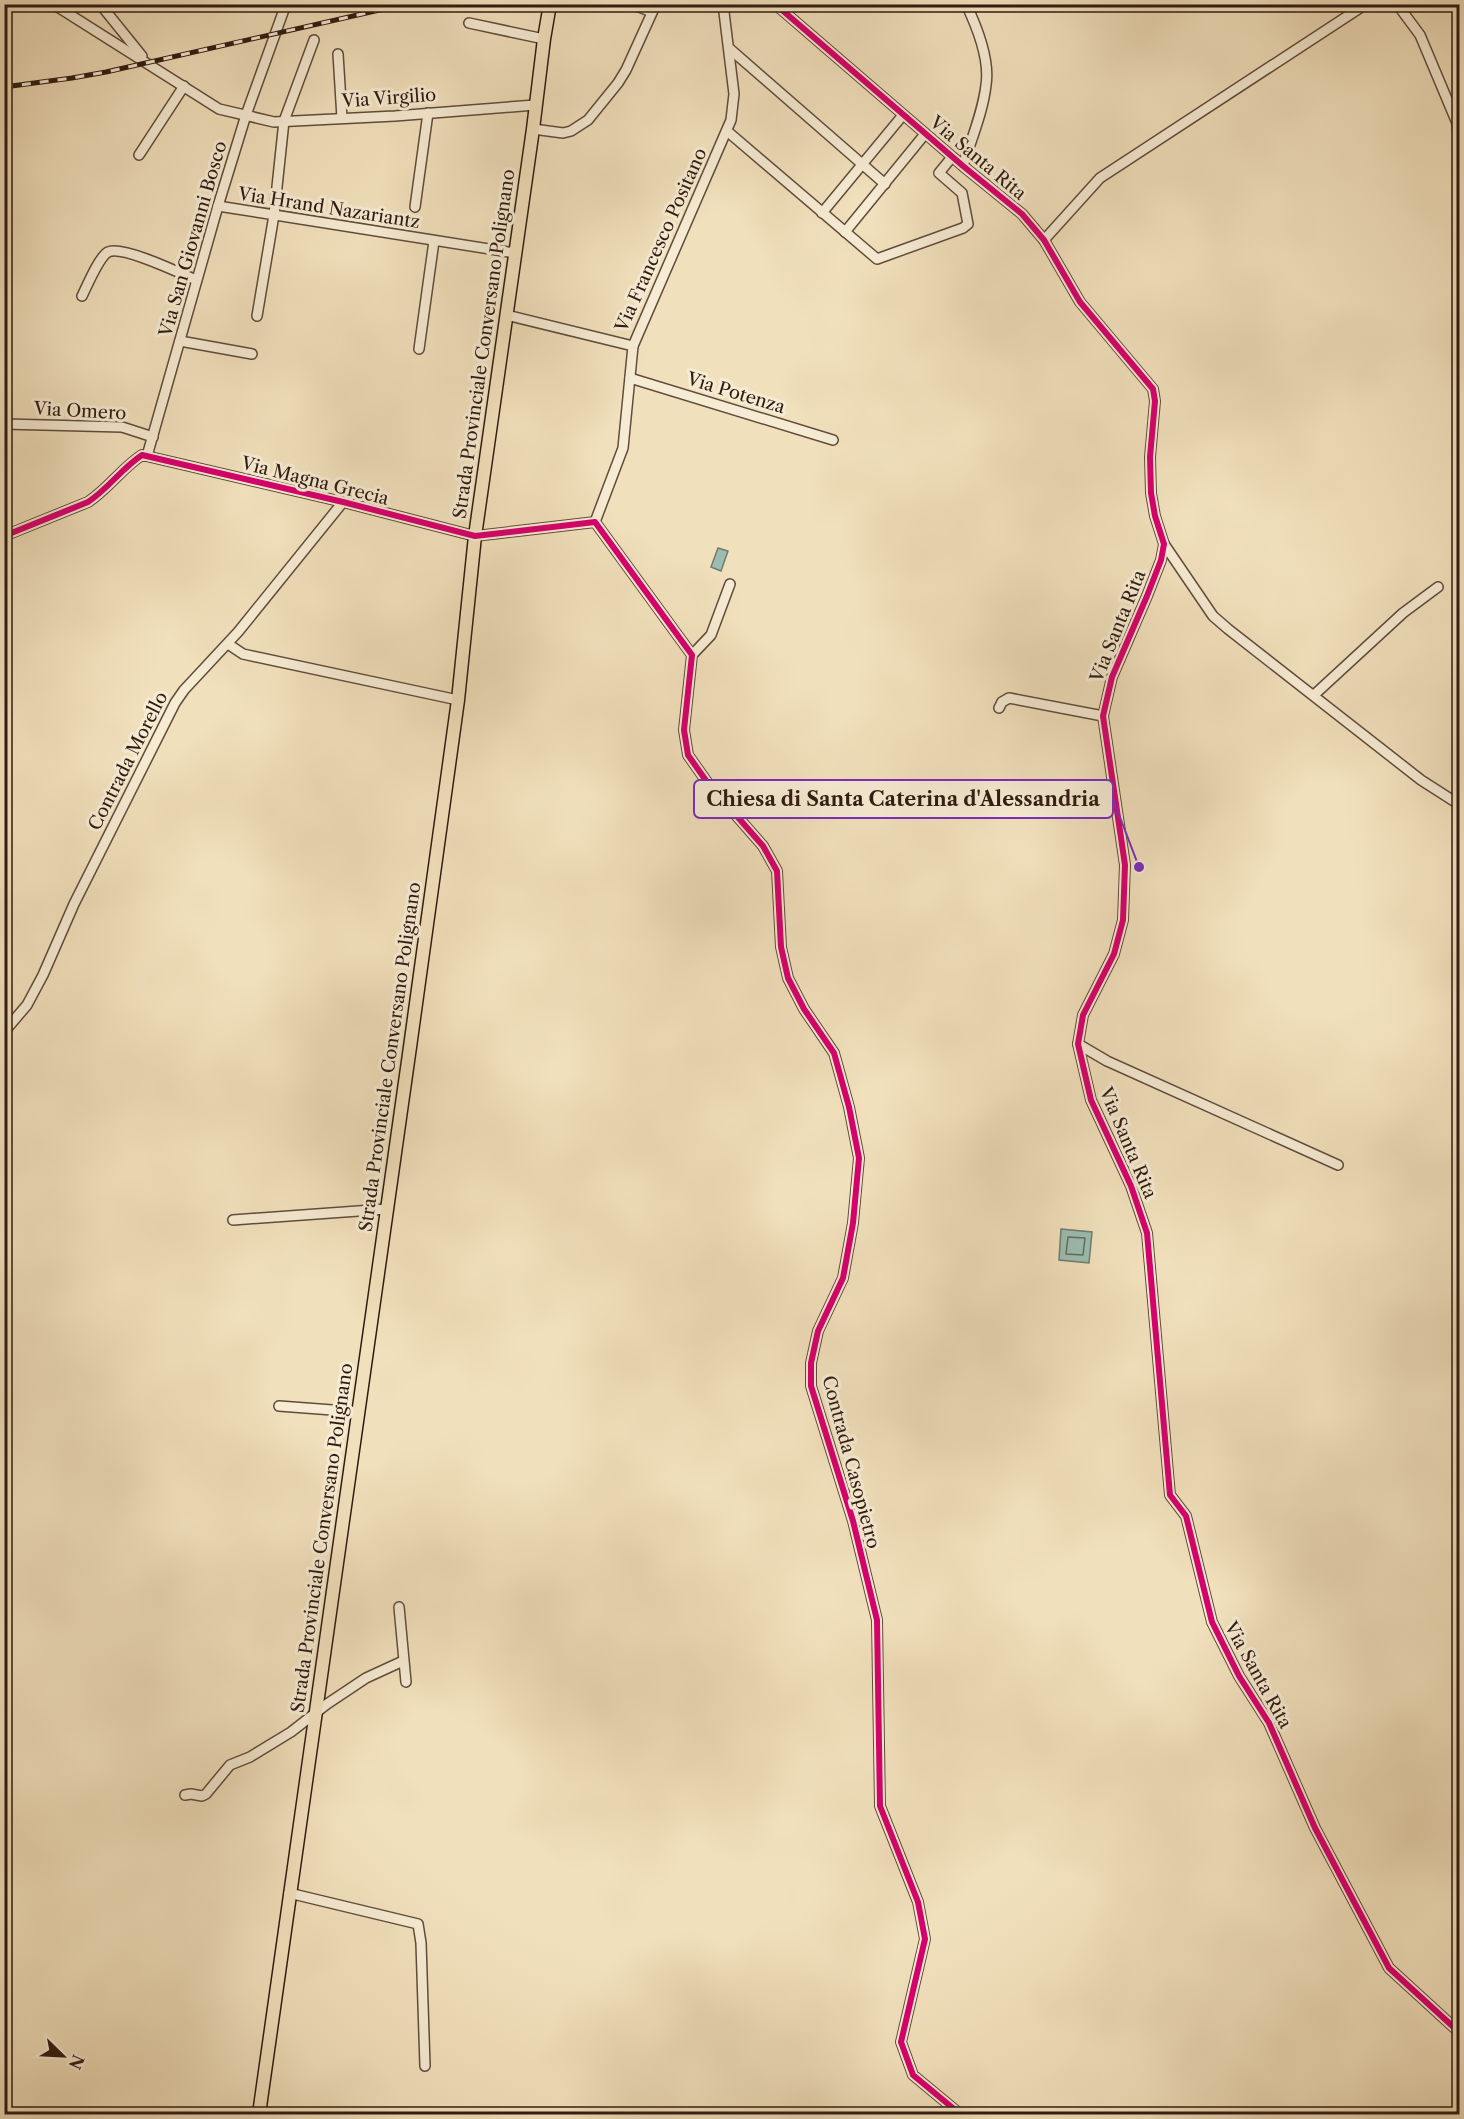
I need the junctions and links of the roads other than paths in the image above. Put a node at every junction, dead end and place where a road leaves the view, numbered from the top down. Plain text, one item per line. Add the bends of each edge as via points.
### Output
1 (53, 4) edge
2 (100, 4) edge
3 (286, 4) edge
4 (568, 4) edge
5 (631, 4) edge
6 (723, 4) edge
7 (775, 4) edge
8 (966, 4) edge
9 (1366, 4) edge
10 (1397, 4) edge
11 (550, 6) edge
12 (654, 8) edge
13 (469, 23) dead end
14 (544, 39) junction
15 (314, 40) dead end
16 (730, 49) junction
17 (338, 54) dead end
18 (147, 63) junction
19 (184, 86) junction
20 (535, 105) junction
21 (428, 113) junction
22 (246, 115) junction
23 (903, 116) junction
24 (342, 118) junction
25 (284, 121) junction
26 (533, 129) junction
27 (727, 131) junction
28 (926, 134) junction
29 (1460, 151) edge
30 (139, 155) dead end
31 (952, 157) junction
32 (862, 164) junction
33 (963, 166) junction
34 (885, 184) junction
35 (218, 206) junction
36 (416, 207) dead end
37 (822, 213) junction
38 (274, 215) junction
39 (845, 232) junction
40 (1044, 240) junction
41 (434, 242) junction
42 (515, 253) junction
43 (196, 280) junction
44 (82, 296) dead end
45 (257, 315) dead end
46 (506, 315) junction
47 (180, 341) junction
48 (633, 346) junction
49 (419, 349) dead end
50 (252, 354) dead end
51 (630, 378) junction
52 (4, 424) edge
53 (153, 436) junction
54 (833, 440) dead end
55 (147, 456) junction
56 (343, 502) junction
57 (594, 522) junction
58 (4, 536) edge
59 (475, 536) junction
60 (1164, 544) junction
61 (730, 584) dead end
62 (1438, 587) dead end
63 (228, 644) junction
64 (692, 656) junction
65 (1314, 694) junction
66 (458, 700) junction
67 (999, 708) dead end
68 (1103, 716) junction
69 (1460, 805) edge
70 (4, 1032) edge
71 (1078, 1044) junction
72 (1338, 1165) dead end
73 (386, 1209) junction
74 (233, 1220) dead end
75 (279, 1406) dead end
76 (359, 1412) junction
77 (399, 1607) dead end
78 (403, 1661) junction
79 (406, 1682) dead end
80 (314, 1715) junction
81 (185, 1795) dead end
82 (289, 1893) junction
83 (1460, 2033) edge
84 (425, 2066) dead end
85 (259, 2115) edge
86 (960, 2115) edge

1 - 18 street, Via Virgilio
2 - 18 street
3 - 22 street, Via San Giovanni Bosco
4 - 11 street
5 - 12 street
6 - 16 street, Via Francesco Positano
7 - 23 street, Via Santa Rita
8 - 33 street via 987,78
9 - 40 street via 1100,178
10 - 29 street via 1420,35 1457,123
11 - 14 main road, Strada Provinciale Conversano Polignano
12 - 26 street via 627,70 588,120 563,133
13 - 14 street
14 - 20 main road, Strada Provinciale Conversano Polignano
15 - 25 street
16 - 27 street, Via Francesco Positano via 734,94
16 - 32 street
17 - 24 street
18 - 19 street, Via Virgilio
19 - 22 street, Via Virgilio via 219,108
19 - 30 street
20 - 21 street, Via Virgilio
20 - 26 main road, Strada Provinciale Conversano Polignano
21 - 24 street, Via Virgilio
21 - 36 street
22 - 25 street, Via Virgilio
22 - 35 street, Via San Giovanni Bosco
23 - 28 street, Via Santa Rita
23 - 32 street
24 - 25 street, Via Virgilio
25 - 38 street
26 - 42 main road, Strada Provinciale Conversano Polignano
27 - 37 street
27 - 48 street, Via Francesco Positano
28 - 31 street, Via Santa Rita
28 - 34 street
31 - 33 street, Via Santa Rita
31 - 39 street via 939,173 962,193 968,224 963,228 877,259
32 - 34 street
32 - 37 street
33 - 40 street, Via Santa Rita via 1022,214
34 - 39 street
35 - 38 street, Via Hrand Nazariantz
35 - 43 street, Via San Giovanni Bosco
37 - 39 street
38 - 41 street, Via Hrand Nazariantz
38 - 45 street
40 - 60 street, Via Santa Rita via 1080,302 1153,389 1151,493
41 - 42 street, Via Hrand Nazariantz
41 - 49 street, Via Hrand Nazariantz
42 - 46 main road, Strada Provinciale Conversano Polignano
43 - 44 street via 120,250 108,252 101,260
43 - 47 street, Via San Giovanni Bosco
46 - 48 street
46 - 59 main road, Strada Provinciale Conversano Polignano
47 - 50 street
47 - 53 street, Via San Giovanni Bosco
48 - 51 street, Via Francesco Positano
51 - 54 street, Via Potenza
51 - 57 street, Via Francesco Positano via 623,448
52 - 53 street, Via Omero via 122,427
53 - 55 street, Via San Giovanni Bosco
55 - 56 street, Via Magna Grecia
55 - 58 street via 134,461 88,502
56 - 59 street, Via Magna Grecia
56 - 63 street, Contrada Morello
57 - 59 street
57 - 64 street
59 - 66 main road, Strada Provinciale Conversano Polignano
60 - 65 street via 1213,616
60 - 68 street, Via Santa Rita via 1147,596 1112,677
61 - 64 street via 711,635
62 - 65 street via 1403,613
63 - 66 street via 243,654
63 - 70 street, Contrada Morello via 175,703 74,904 43,975 27,1005
64 - 86 street, Contrada Casopietro via 684,730 688,755 763,846 777,871 781,947 789,978 834,1053 859,1158 843,1278 818,1331 811,1386 853,1521 877,1620 880,1806 918,1902 925,1939 901,2042 913,2075
65 - 69 street via 1421,780
66 - 73 main road, Strada Provinciale Conversano Polignano
67 - 68 street via 1009,698
68 - 71 street, Via Santa Rita via 1125,865 1125,903 1119,940 1086,1008
71 - 72 street via 1107,1061
71 - 83 street, Via Santa Rita via 1091,1100 1131,1186 1147,1233 1170,1495 1186,1516 1212,1622 1239,1676 1269,1723 1315,1828 1389,1968
73 - 74 street
73 - 76 main road, Strada Provinciale Conversano Polignano
75 - 76 street
76 - 80 main road, Strada Provinciale Conversano Polignano
77 - 78 street
78 - 79 street
78 - 80 street via 366,1678
80 - 81 street via 230,1765 206,1794
80 - 82 main road, Strada Provinciale Conversano Polignano
82 - 84 street via 418,1924
82 - 85 main road, Strada Provinciale Conversano Polignano

